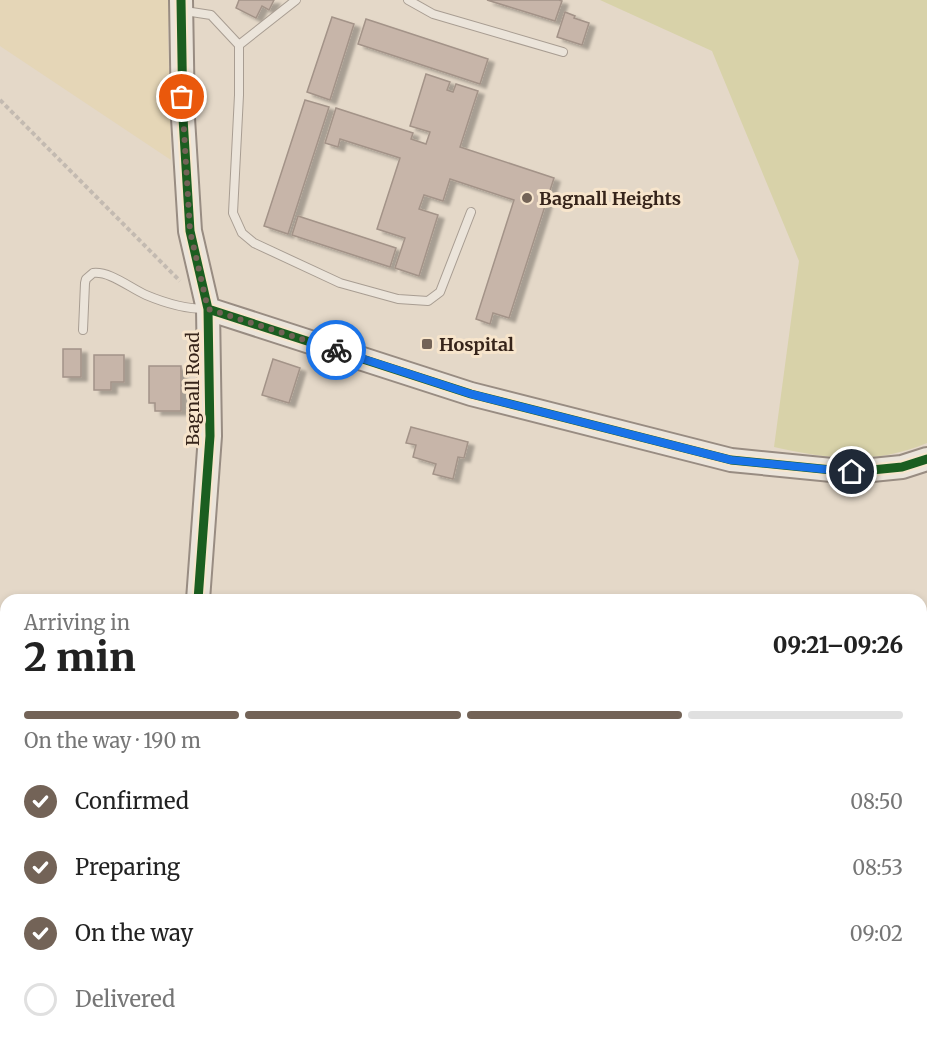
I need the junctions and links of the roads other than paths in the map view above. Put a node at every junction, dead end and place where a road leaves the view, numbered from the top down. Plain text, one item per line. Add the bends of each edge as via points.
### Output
1 (296, 0) edge
2 (408, 0) edge
3 (181, 5) edge
4 (239, 45) junction
5 (562, 52) dead end
6 (471, 212) dead end
7 (208, 309) junction
8 (83, 330) dead end
9 (927, 459) edge
10 (198, 594) edge

1 - 4 lane
2 - 5 lane via 433,14
3 - 4 lane via 211,15
3 - 7 street, Bagnall Road via 190,231
4 - 6 lane via 233,213 242,233 254,243 339,283 398,299 428,301 440,292
7 - 8 lane via 166,302 93,273 85,284
7 - 9 street via 471,394 731,460 852,472 902,467
7 - 10 street, Bagnall Road via 210,436

